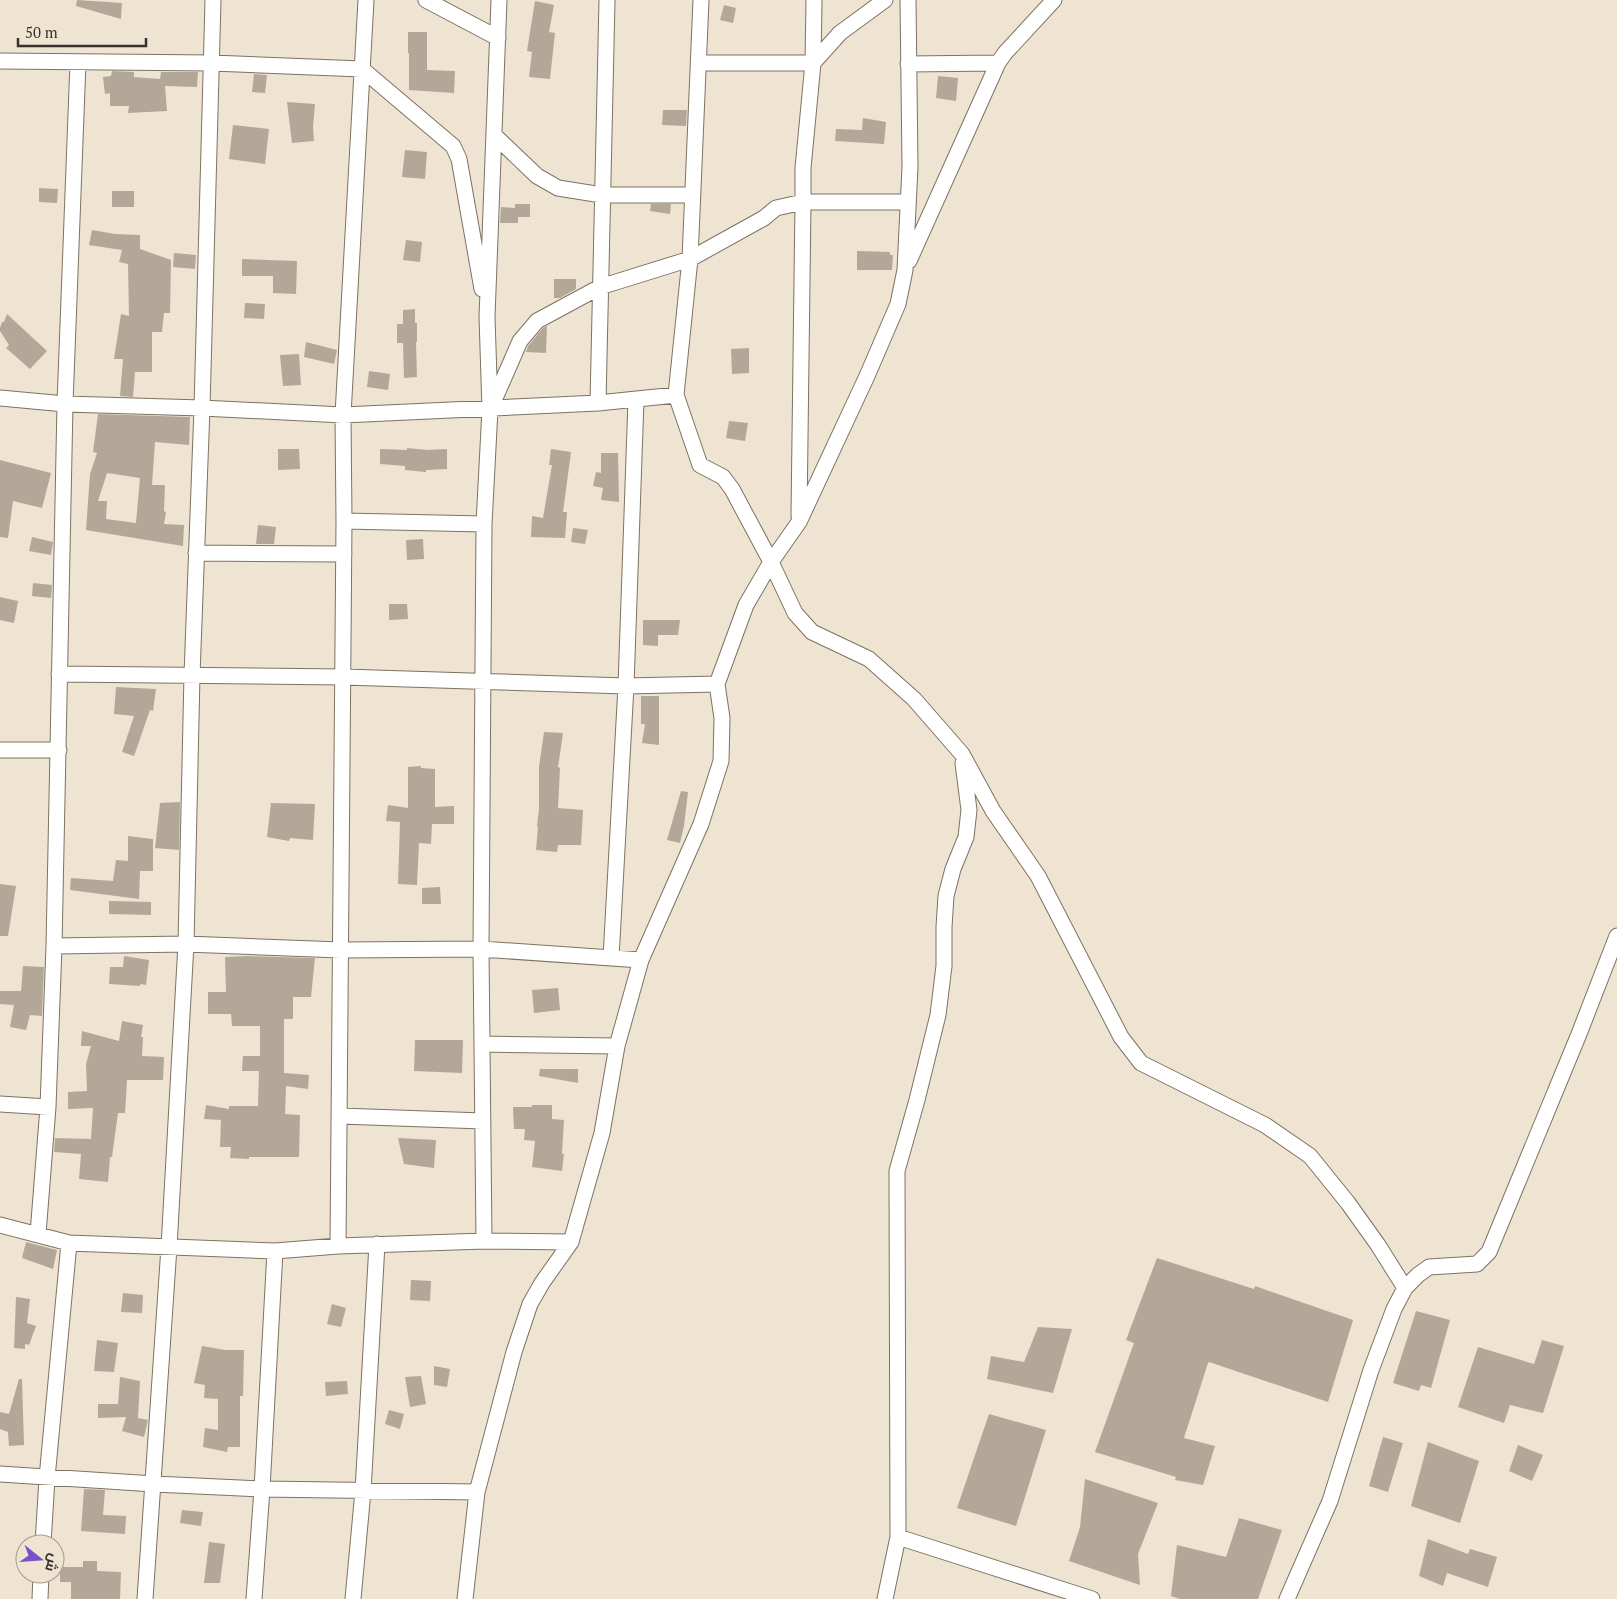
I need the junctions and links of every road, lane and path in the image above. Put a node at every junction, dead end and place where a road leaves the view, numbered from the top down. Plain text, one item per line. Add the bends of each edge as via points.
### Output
1 (213, 0) edge
2 (366, 0) edge
3 (426, 0) edge
4 (499, 0) edge
5 (607, 0) edge
6 (701, 0) edge
7 (814, 0) edge
8 (886, 0) edge
9 (908, 0) edge
10 (1054, 0) edge
11 (498, 38) junction
12 (0, 61) edge
13 (78, 62) junction
14 (813, 62) junction
15 (212, 63) junction
16 (699, 63) junction
17 (998, 63) junction
18 (908, 64) junction
19 (362, 69) junction
20 (494, 135) junction
21 (692, 195) junction
22 (602, 196) junction
23 (803, 202) junction
24 (908, 202) junction
25 (690, 259) junction
26 (905, 270) junction
27 (600, 287) junction
28 (487, 317) junction
29 (676, 395) junction
30 (0, 398) edge
31 (636, 400) junction
32 (598, 403) junction
33 (65, 404) junction
34 (202, 408) junction
35 (490, 409) junction
36 (343, 415) junction
37 (344, 521) junction
38 (799, 522) junction
39 (484, 524) junction
40 (196, 553) junction
41 (344, 554) junction
42 (771, 562) junction
43 (60, 674) junction
44 (192, 675) junction
45 (343, 677) junction
46 (482, 681) junction
47 (716, 684) junction
48 (626, 686) junction
49 (0, 750) edge
50 (59, 750) junction
51 (962, 754) junction
52 (1617, 936) edge
53 (186, 944) junction
54 (54, 946) junction
55 (481, 949) junction
56 (342, 950) junction
57 (611, 958) junction
58 (641, 960) junction
59 (482, 1044) junction
60 (617, 1046) junction
61 (0, 1104) edge
62 (48, 1107) junction
63 (340, 1116) junction
64 (483, 1121) junction
65 (0, 1225) edge
66 (38, 1234) junction
67 (484, 1241) junction
68 (69, 1242) junction
69 (571, 1242) junction
70 (376, 1244) junction
71 (338, 1246) junction
72 (169, 1247) junction
73 (276, 1251) junction
74 (1405, 1288) junction
75 (0, 1474) edge
76 (47, 1478) junction
77 (154, 1484) junction
78 (262, 1489) junction
79 (363, 1491) junction
80 (477, 1492) junction
81 (44, 1534) edge
82 (898, 1537) junction
83 (41, 1584) edge
84 (40, 1599) edge
85 (145, 1599) edge
86 (254, 1599) edge
87 (353, 1599) edge
88 (465, 1599) edge
89 (885, 1599) edge
90 (1092, 1599) edge
91 (1287, 1599) edge

1 - 15 street
2 - 19 street
3 - 11 street
4 - 11 street
5 - 22 street
6 - 16 street
7 - 14 street
8 - 14 street via 840,33
9 - 18 street
10 - 17 street
11 - 20 street
12 - 13 street
13 - 15 street
13 - 33 street
14 - 16 street
14 - 23 street
15 - 19 street
15 - 34 street
16 - 21 street
17 - 18 street
17 - 26 street
18 - 24 street
19 - 28 street via 453,146 459,158
19 - 36 street
20 - 22 street via 537,176 558,188
20 - 28 street
21 - 22 street
21 - 25 street
22 - 27 street
23 - 24 street
23 - 25 street via 776,208
23 - 38 street
24 - 26 street
25 - 27 street
25 - 29 street
26 - 38 street via 898,304
27 - 32 street
27 - 35 street via 537,321 520,341
28 - 35 street
29 - 31 street
29 - 42 street via 700,465 723,477 732,489
30 - 33 street
31 - 32 street
31 - 48 street
32 - 35 street
33 - 34 street
33 - 43 street
34 - 36 street
34 - 40 street
35 - 36 street
35 - 39 street
36 - 37 street
37 - 39 street
37 - 41 street
38 - 42 street
39 - 46 street
40 - 41 street
40 - 44 street
41 - 45 street
42 - 47 street via 746,605
42 - 51 street via 795,613 812,632 869,659 914,699
43 - 44 street
43 - 50 street
44 - 45 street
44 - 53 street
45 - 46 street
45 - 56 street
46 - 48 street
46 - 55 street
47 - 48 street
47 - 58 street via 722,718 721,761 701,824
48 - 57 street
49 - 50 street
50 - 54 street
51 - 74 street via 993,811 1038,876 1121,1036 1141,1063 1265,1125 1310,1156 1368,1231
51 - 82 street via 969,810 966,837 946,896 944,966 938,1015 897,1171
52 - 74 street via 1489,1252 1477,1264 1430,1267
53 - 54 street
53 - 56 street
53 - 72 street
54 - 62 street
55 - 56 street
55 - 57 street
55 - 59 street
56 - 63 street
57 - 58 street
58 - 60 street
59 - 60 street
59 - 64 street
60 - 69 street via 602,1134
61 - 62 street
62 - 66 street
63 - 64 street
63 - 71 street
64 - 67 street
65 - 66 street
66 - 68 street
67 - 69 street
67 - 70 street
68 - 72 street
68 - 76 street
69 - 80 street via 530,1304
70 - 71 street
70 - 79 street
71 - 73 street
72 - 73 street
72 - 77 street
73 - 78 street
74 - 91 street via 1371,1370 1330,1502
75 - 76 street
76 - 77 street
76 - 81 street
77 - 78 street
77 - 85 street
78 - 79 street
78 - 86 street
79 - 80 street
79 - 87 street
80 - 88 street
82 - 89 street
82 - 90 street
83 - 84 street

